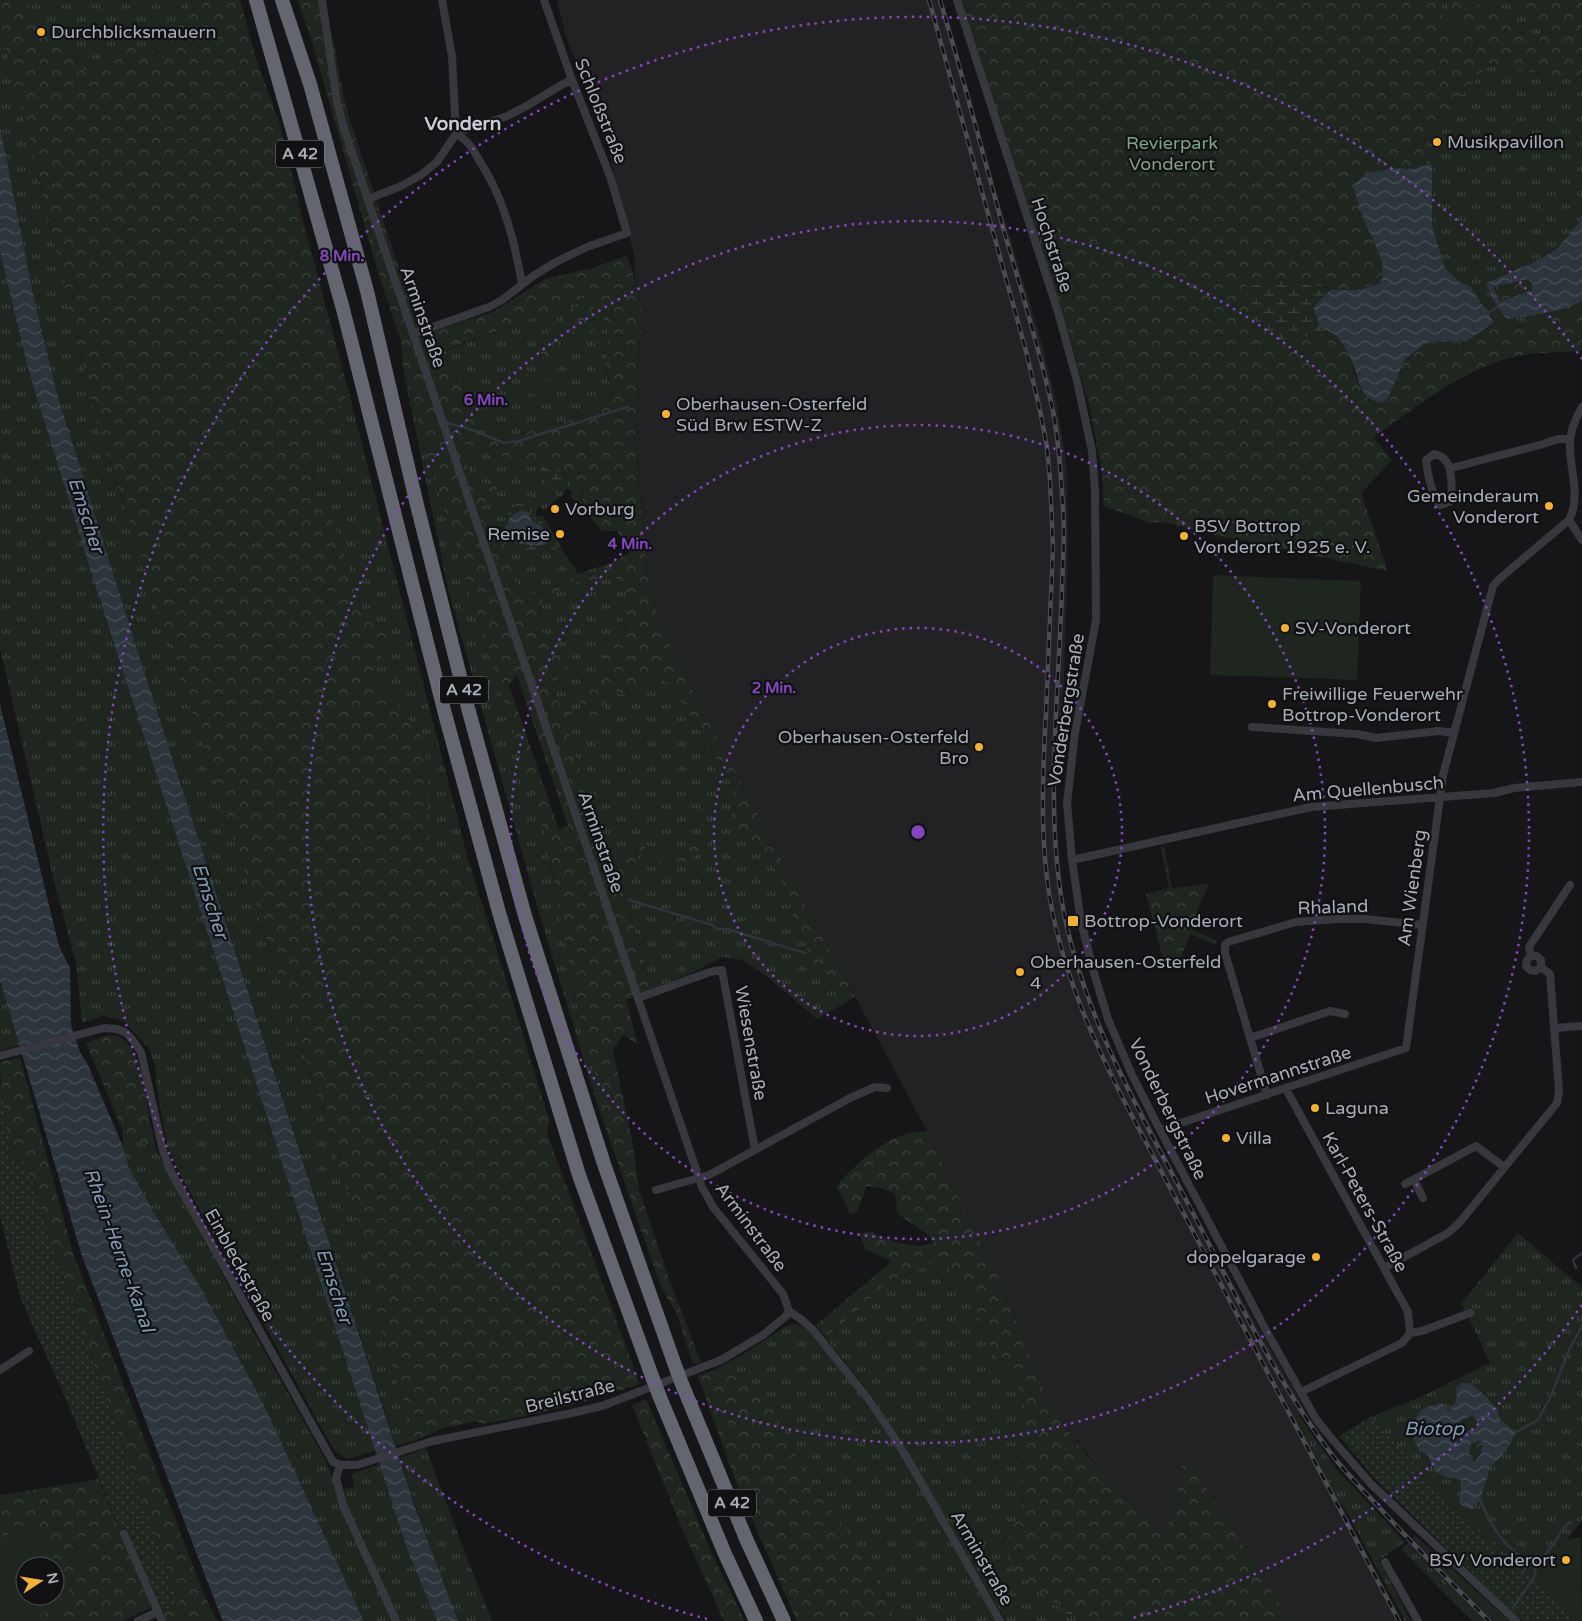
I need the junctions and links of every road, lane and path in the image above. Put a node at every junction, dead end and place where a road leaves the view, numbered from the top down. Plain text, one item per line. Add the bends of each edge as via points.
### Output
1 (256, 0) edge
2 (282, 0) edge
3 (322, 0) edge
4 (442, 0) edge
5 (544, 0) edge
6 (957, 0) edge
7 (572, 80) junction
8 (456, 134) junction
9 (368, 199) junction
10 (522, 284) junction
11 (413, 334) junction
12 (1582, 407) edge
13 (1570, 439) junction
14 (1451, 468) junction
15 (1095, 505) joint
16 (1569, 520) junction
17 (1582, 540) edge
18 (1252, 727) dead end
19 (1454, 733) junction
20 (1582, 782) edge
21 (1440, 798) junction
22 (1072, 860) junction
23 (1570, 885) dead end
24 (1422, 925) junction
25 (1531, 956) junction
26 (1541, 967) junction
27 (638, 998) junction
28 (1345, 1014) dead end
29 (1582, 1026) edge
30 (1554, 1028) junction
31 (1250, 1038) junction
32 (1406, 1048) joint
33 (0, 1056) edge
34 (887, 1088) dead end
35 (1286, 1089) junction
36 (1267, 1095) junction
37 (1160, 1130) junction
38 (755, 1150) junction
39 (1504, 1167) junction
40 (700, 1179) junction
41 (1414, 1180) junction
42 (1405, 1184) dead end
43 (656, 1190) dead end
44 (1423, 1198) dead end
45 (1384, 1268) junction
46 (789, 1311) junction
47 (1470, 1313) dead end
48 (1410, 1332) junction
49 (29, 1351) dead end
50 (0, 1370) edge
51 (1301, 1392) junction
52 (340, 1465) junction
53 (124, 1534) dead end
54 (1385, 1562) dead end
55 (158, 1612) junction
56 (138, 1621) edge
57 (162, 1621) edge
58 (396, 1621) edge
59 (756, 1621) edge
60 (784, 1621) edge
61 (1000, 1621) edge
62 (1418, 1621) edge
63 (1516, 1621) edge

1 - 59 highway, A 42, bridge via 343,309 445,714 500,916 580,1175 653,1379
2 - 60 highway, A 42 via 310,84 367,291 416,501 525,916 605,1167 680,1377
3 - 9 street, Arminstraße via 337,102
4 - 8 street via 452,56
5 - 7 street, Schloßstraße
6 - 15 street, Hochstraße via 1067,344 1088,426
7 - 8 street via 505,117
7 - 10 street, Schloßstraße via 610,176 627,233 570,255
8 - 9 street via 437,162 421,175
8 - 10 street via 467,141 499,196 510,226
9 - 11 street, Arminstraße
10 - 11 street via 490,307
11 - 27 street, Arminstraße
12 - 13 street
13 - 14 street via 1558,439
13 - 16 street via 1576,491 1574,511
14 - 14 street via 1438,454 1426,460 1435,499 1440,505 1451,502
15 - 22 street, Vonderbergstraße via 1096,620 1075,733 1067,802
16 - 17 street
16 - 19 street, Am Wienberg via 1493,586
18 - 19 street via 1376,738
19 - 21 street, Am Wienberg
20 - 21 street, Am Quellenbusch
21 - 22 street, Am Quellenbusch via 1311,807
21 - 24 street, Am Wienberg
22 - 37 street, Vonderbergstraße via 1085,942 1108,1019
23 - 25 street via 1529,947
24 - 31 street, Rhaland via 1337,918 1296,922 1228,942 1225,954
24 - 32 street, Am Wienberg
25 - 26 street via 1539,957
25 - 26 street via 1526,963 1528,968 1536,971
26 - 30 street via 1550,974
27 - 38 street, Wiesenstraße via 722,970
27 - 40 street, Arminstraße
28 - 31 street via 1330,1011
29 - 30 street
30 - 39 street via 1557,1102
31 - 36 street, Rhaland
32 - 35 street, Hovermannstraße
33 - 52 street, Einbleckstraße via 104,1028 128,1035 138,1047 170,1170 333,1462
34 - 38 street via 875,1087 865,1091
35 - 36 street, Hovermannstraße
35 - 45 street, Karl-Peters-Straße
36 - 37 street, Hovermannstraße
37 - 51 street, Vonderbergstraße
38 - 40 street
39 - 41 street via 1476,1146
39 - 45 street via 1454,1228
40 - 43 street
40 - 46 street, Arminstraße via 713,1207 783,1294
41 - 42 street
41 - 44 street
45 - 48 street, Karl-Peters-Straße via 1408,1312
46 - 52 street, Breilstraße via 763,1335 721,1360 620,1399 572,1413 433,1441 351,1466
46 - 61 street, Arminstraße via 814,1331 869,1400 910,1463
47 - 48 street via 1422,1331
48 - 51 street via 1402,1343
49 - 50 street
51 - 63 street, Vonderbergstraße via 1332,1440 1371,1484
52 - 58 street via 336,1478 340,1497
53 - 55 street
54 - 62 street
55 - 56 street
55 - 57 street

